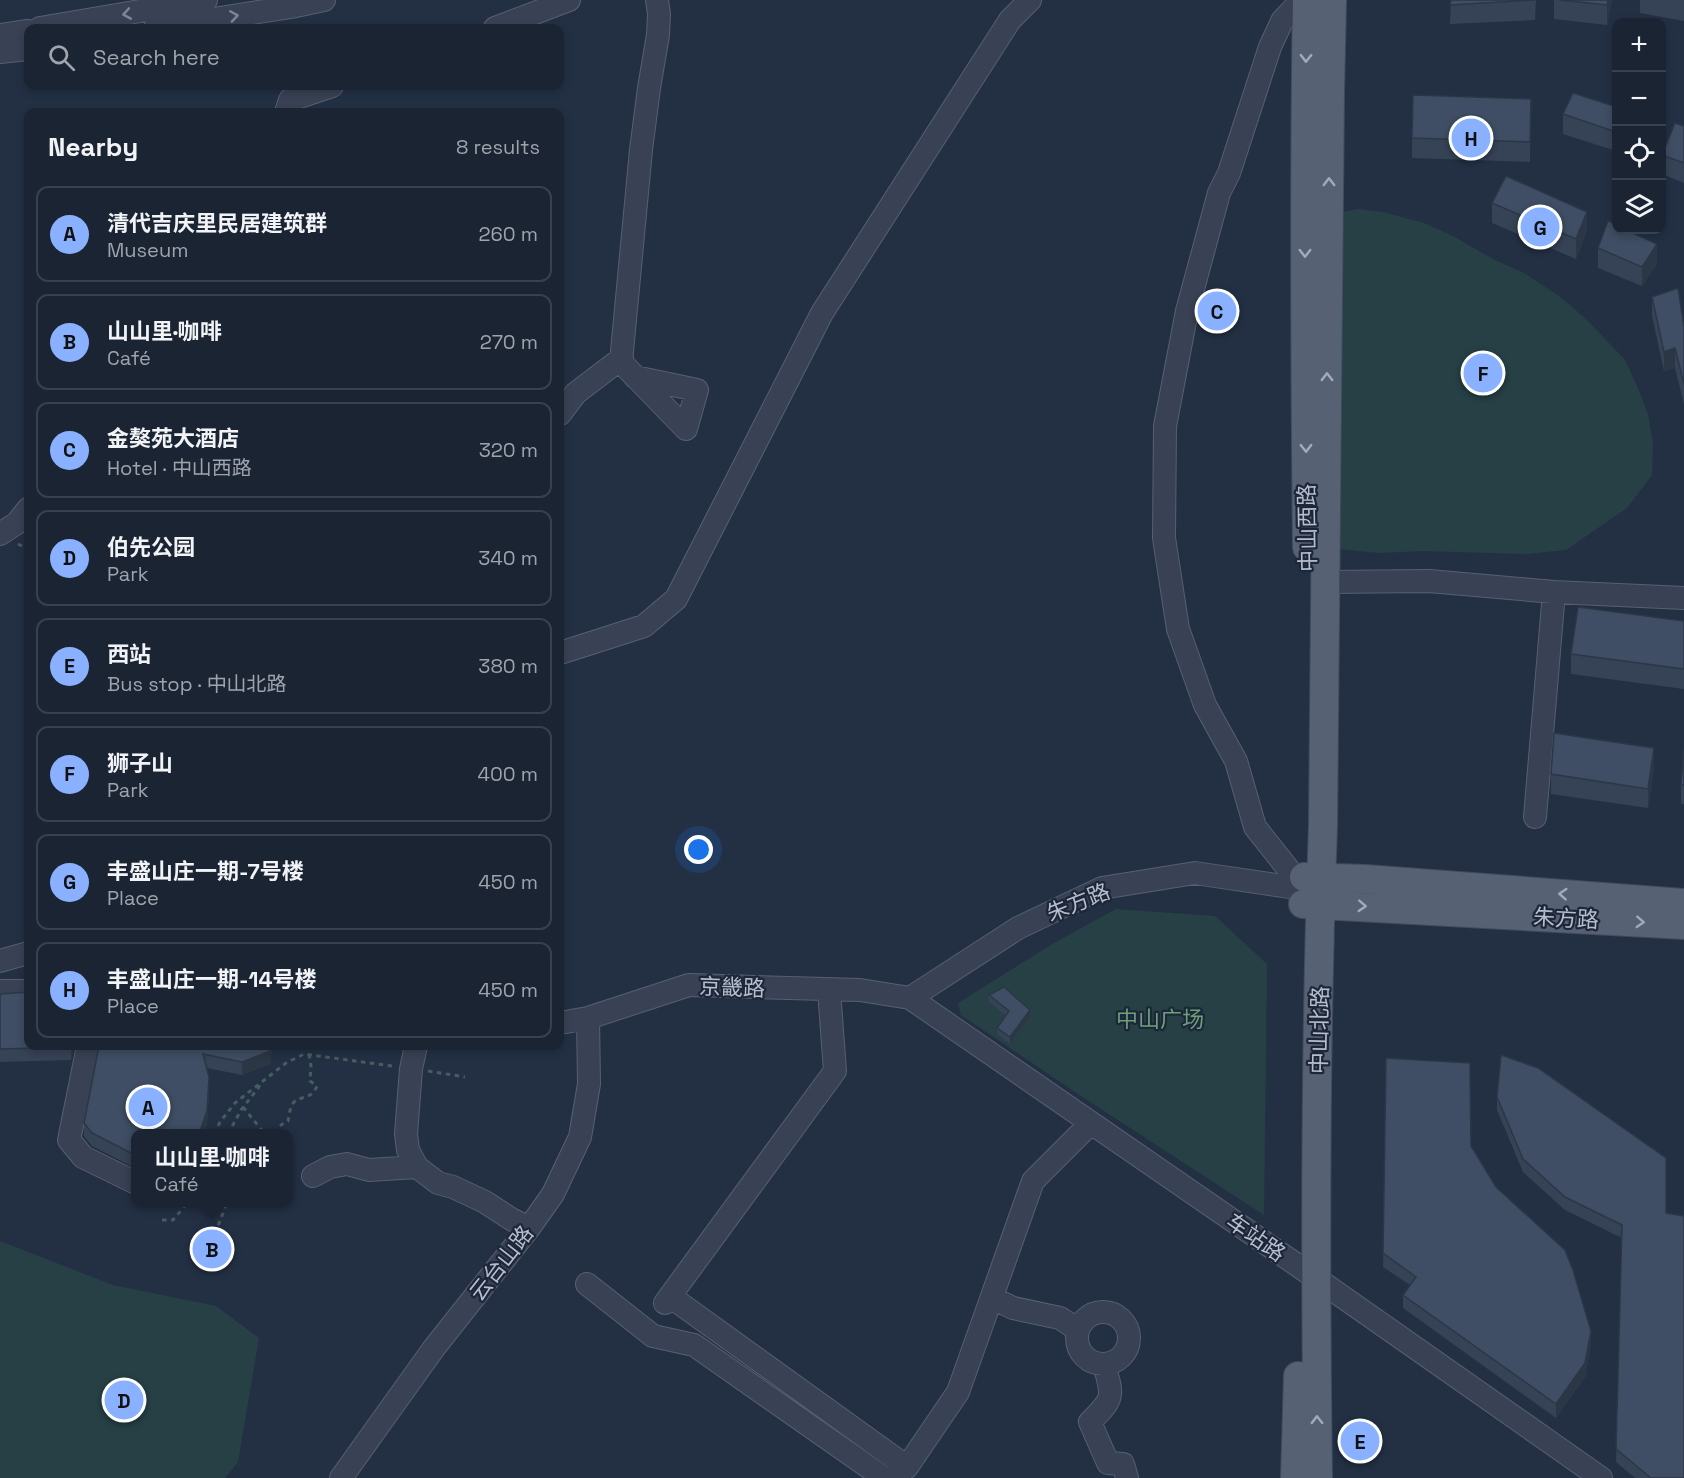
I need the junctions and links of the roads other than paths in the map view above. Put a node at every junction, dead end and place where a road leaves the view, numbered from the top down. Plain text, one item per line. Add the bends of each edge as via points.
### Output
1 (324, 0) edge
2 (569, 0) edge
3 (657, 0) edge
4 (1030, 0) edge
5 (1298, 0) edge
6 (1307, 0) edge
7 (1332, 0) edge
8 (193, 1) edge
9 (63, 24) edge
10 (181, 24) edge
11 (506, 24) edge
12 (24, 31) edge
13 (0, 35) edge
14 (24, 49) edge
15 (0, 52) edge
16 (320, 90) edge
17 (287, 108) edge
18 (622, 358) junction
19 (635, 377) dead end
20 (564, 409) edge
21 (24, 514) edge
22 (0, 534) edge
23 (1326, 582) junction
24 (1554, 592) junction
25 (1684, 598) edge
26 (564, 652) edge
27 (1535, 817) dead end
28 (1310, 890) junction
29 (1684, 903) edge
30 (1684, 925) edge
31 (24, 953) edge
32 (0, 961) edge
33 (829, 990) junction
34 (0, 991) edge
35 (24, 991) edge
36 (910, 998) junction
37 (588, 1018) junction
38 (564, 1022) edge
39 (87, 1050) edge
40 (415, 1050) edge
41 (1301, 1056) joint
42 (1091, 1123) junction
43 (417, 1167) junction
44 (313, 1176) dead end
45 (131, 1181) edge
46 (529, 1228) junction
47 (1308, 1273) junction
48 (587, 1284) dead end
49 (992, 1298) junction
50 (1078, 1330) junction
51 (1104, 1364) junction
52 (900, 1473) edge
53 (341, 1478) edge
54 (884, 1478) edge
55 (1127, 1478) edge
56 (1295, 1478) edge
57 (1318, 1478) edge
58 (1601, 1478) edge

10 -> 1 street
2 - 11 street
3 - 18 street via 658,35 641,150
4 - 26 street via 1010,20 822,313 676,599 644,626
5 - 28 street via 1270,47 1219,193 1187,311 1165,426 1164,538 1178,629 1205,705 1236,760 1255,827
6 -> 28 main road, 中山西路
23 -> 7 main road, 中山西路
8 -> 9 street
12 - 13 street
14 - 15 street
16 - 17 street via 290,100
18 - 19 street via 621,362
18 - 20 street via 576,393
21 - 22 street
23 - 24 street via 1429,581
23 - 28 main road, 中山北路
24 - 25 street
24 - 27 street
29 -> 28 main road, 朱方路
28 -> 30 main road, 朱方路
28 - 36 street, 朱方路 via 1195,873 1102,888 1018,928
28 - 41 main road, 中山西路
28 - 47 main road, 中山北路
31 - 32 street
33 - 36 street, 京畿路 via 860,990
33 - 37 street, 京畿路 via 688,985
33 - 52 street via 836,1071 668,1300
34 - 35 street
36 - 42 street, 车站路
37 - 38 street, 京畿路
37 - 46 street, 云台山路 via 589,1084 580,1137 553,1194
39 - 45 street via 69,1140 83,1157
40 - 43 street via 406,1134 408,1150
41 - 47 main road, 中山北路
42 - 47 street, 车站路
42 - 49 street via 1033,1181
43 - 44 street via 369,1170 347,1164
43 - 46 street via 438,1184 453,1186
46 - 53 street, 云台山路 via 434,1347
47 - 56 main road, 中山北路
57 -> 47 main road, 中山北路
47 - 58 street, 车站路
48 - 54 street via 653,1336 694,1345
49 - 50 street via 1012,1308 1060,1318
49 - 52 street via 958,1392
50 - 51 street via 1078,1347 1083,1355 1089,1361
50 - 51 street via 1088,1317 1103,1312 1124,1323 1129,1339 1127,1348 1115,1361
51 - 55 street via 1110,1398 1090,1422 1108,1463 1123,1464

